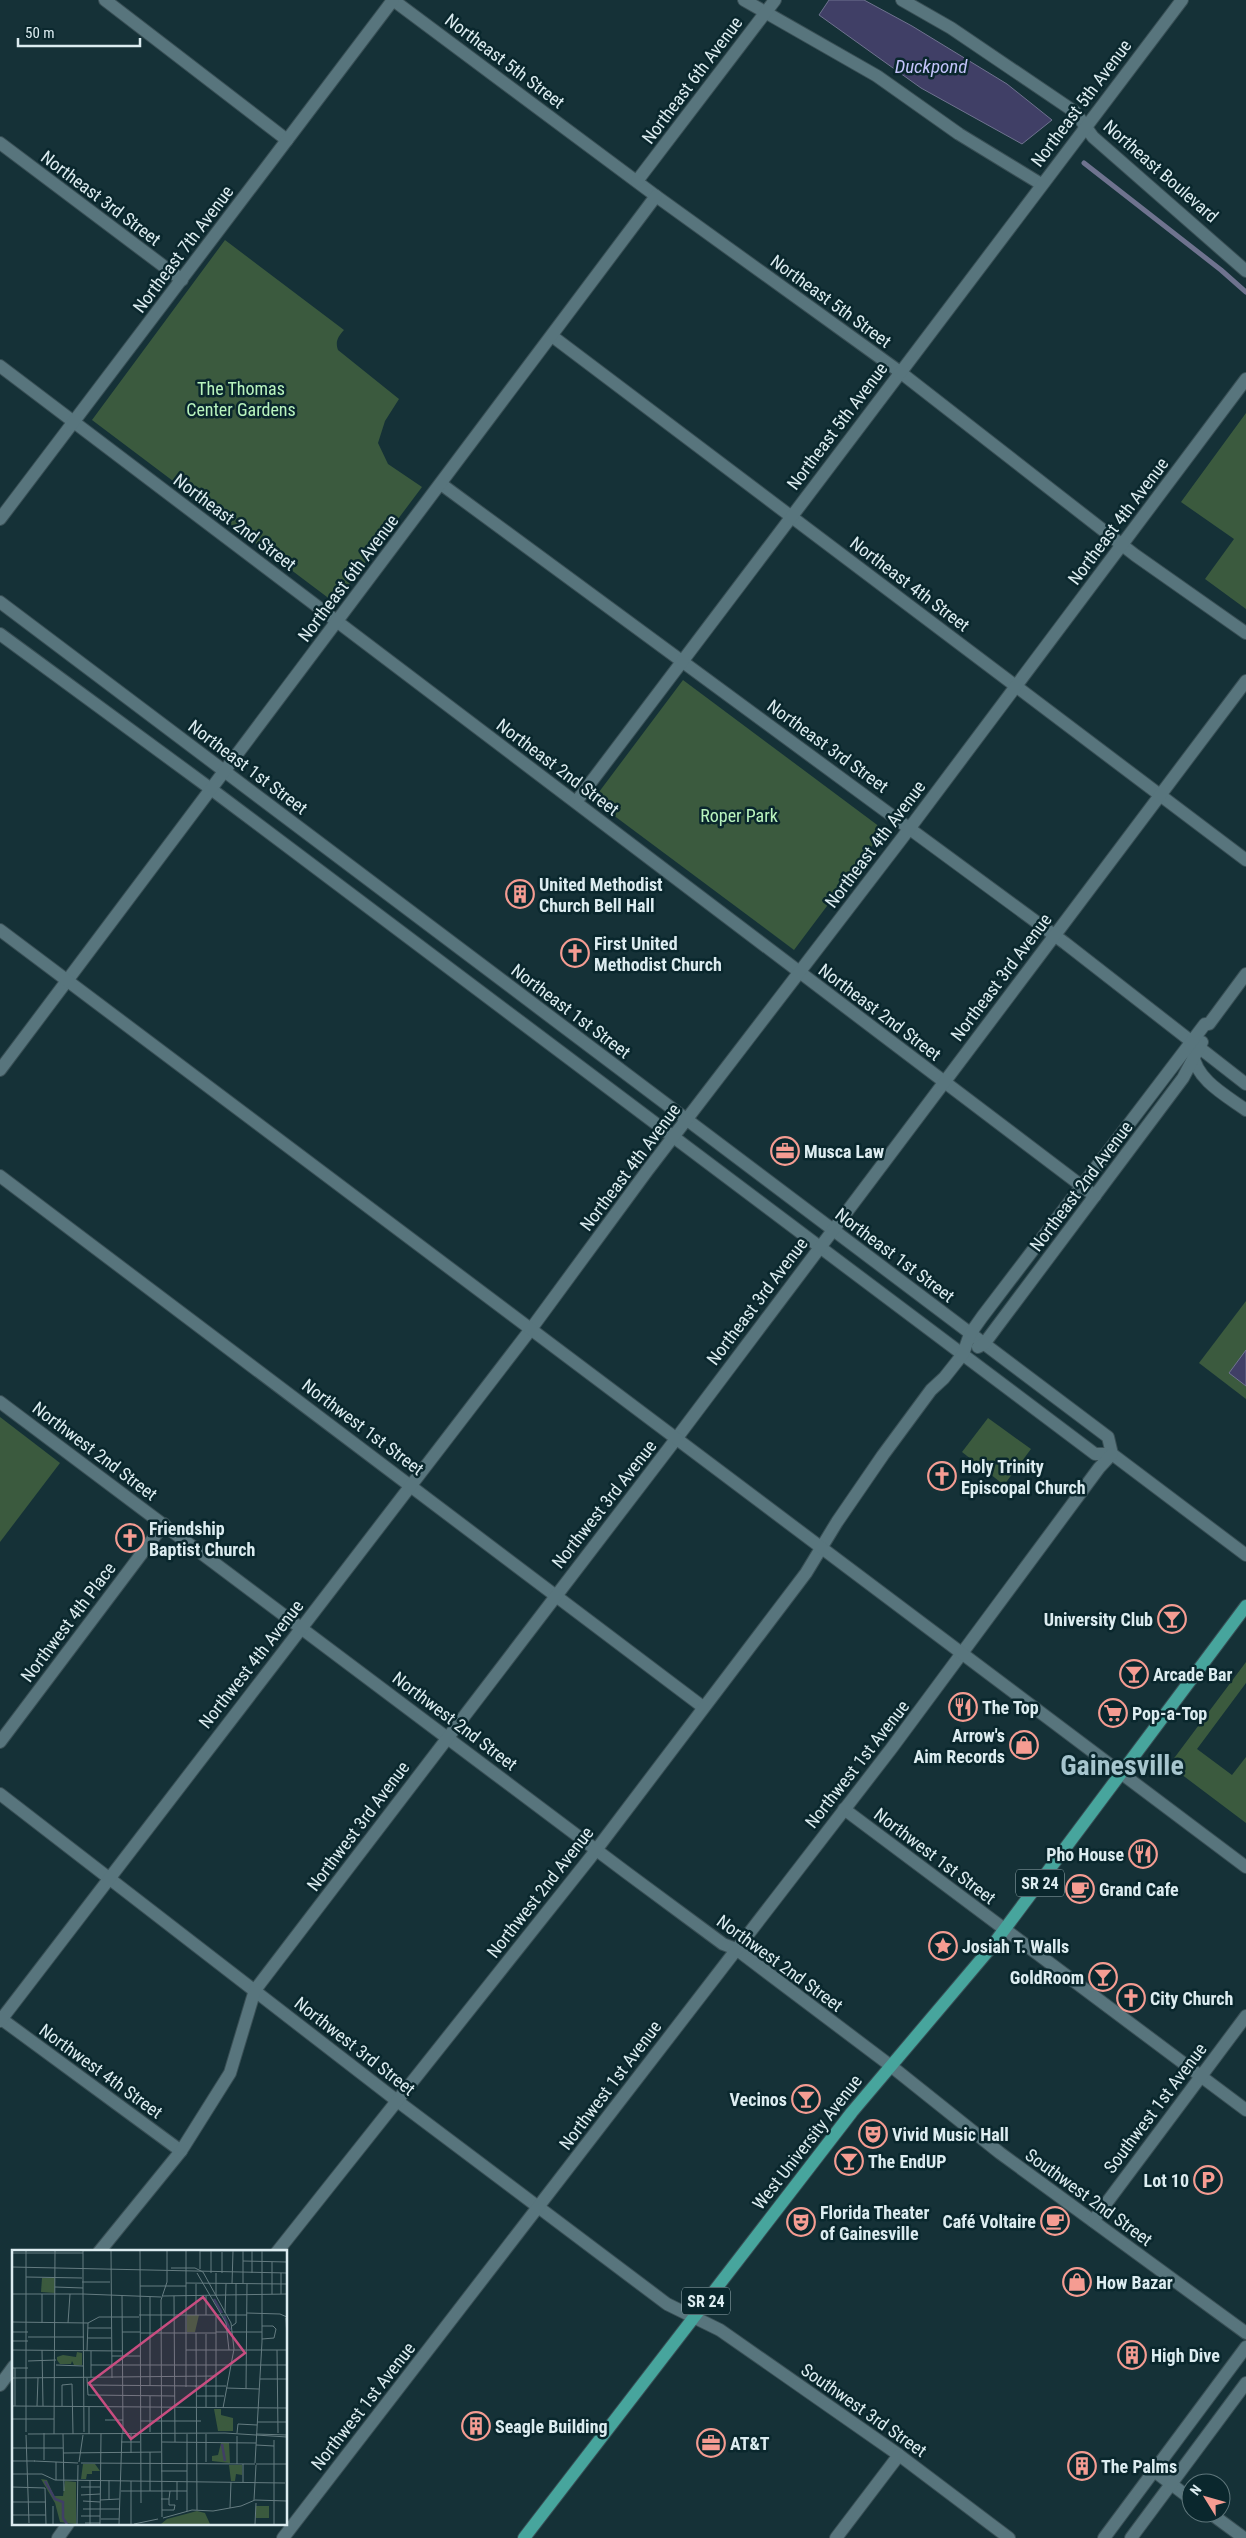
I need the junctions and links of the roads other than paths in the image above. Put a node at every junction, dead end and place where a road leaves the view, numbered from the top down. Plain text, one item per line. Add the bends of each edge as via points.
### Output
1 (105, 0) edge
2 (393, 0) edge
3 (744, 0) edge
4 (775, 0) edge
5 (902, 0) edge
6 (1182, 0) edge
7 (766, 12) junction
8 (1085, 126) junction
9 (287, 140) junction
10 (0, 143) edge
11 (637, 181) junction
12 (1041, 184) junction
13 (656, 196) junction
14 (1246, 270) edge
15 (182, 280) junction
16 (552, 336) junction
17 (0, 366) edge
18 (900, 372) junction
19 (1246, 379) edge
20 (73, 422) junction
21 (441, 484) junction
22 (792, 516) junction
23 (0, 519) edge
24 (1122, 545) junction
25 (0, 602) edge
26 (337, 621) junction
27 (0, 634) edge
28 (1246, 634) edge
29 (682, 661) junction
30 (99, 678) junction
31 (1246, 681) edge
32 (1016, 686) junction
33 (85, 698) junction
34 (225, 771) junction
35 (211, 789) junction
36 (1159, 795) junction
37 (576, 802) junction
38 (910, 828) junction
39 (1246, 860) edge
40 (371, 882) junction
41 (358, 900) junction
42 (0, 930) edge
43 (1054, 935) junction
44 (799, 972) junction
45 (1246, 974) edge
46 (66, 979) junction
47 (561, 1025) junction
48 (548, 1043) junction
49 (1194, 1050) junction
50 (0, 1070) edge
51 (945, 1082) junction
52 (1246, 1084) edge
53 (1246, 1110) edge
54 (688, 1120) junction
55 (673, 1138) junction
56 (0, 1176) edge
57 (1082, 1186) junction
58 (1095, 1196) junction
59 (832, 1230) junction
60 (818, 1248) junction
61 (531, 1329) junction
62 (970, 1334) junction
63 (984, 1344) junction
64 (963, 1354) junction
65 (0, 1402) edge
66 (676, 1439) junction
67 (1112, 1454) junction
68 (411, 1485) junction
69 (164, 1524) junction
70 (822, 1548) junction
71 (1246, 1555) edge
72 (556, 1595) junction
73 (1246, 1606) edge
74 (302, 1627) junction
75 (963, 1652) junction
76 (703, 1707) junction
77 (447, 1738) junction
78 (0, 1742) edge
79 (1122, 1773) junction
80 (0, 1794) edge
81 (844, 1809) junction
82 (596, 1850) junction
83 (1246, 1867) edge
84 (109, 1878) junction
85 (1004, 1930) junction
86 (736, 1949) junction
87 (255, 1990) junction
88 (1246, 2016) edge
89 (0, 2020) edge
90 (891, 2066) junction
91 (1201, 2076) junction
92 (396, 2100) junction
93 (1246, 2110) edge
94 (181, 2151) junction
95 (540, 2207) junction
96 (1093, 2221) junction
97 (101, 2250) edge
98 (279, 2250) edge
99 (694, 2317) junction
100 (1246, 2333) edge
101 (1246, 2347) edge
102 (12, 2369) edge
103 (1246, 2383) edge
104 (0, 2385) edge
105 (899, 2455) junction
106 (1154, 2471) junction
107 (1171, 2484) junction
108 (1181, 2492) edge
109 (1224, 2523) edge
110 (67, 2526) edge
111 (58, 2538) edge
112 (283, 2538) edge
113 (524, 2538) edge
114 (836, 2538) edge
115 (1009, 2538) edge
116 (1104, 2538) edge
117 (1130, 2538) edge
118 (1244, 2538) edge

1 - 9 street
2 - 9 street, Northeast 7th Avenue
2 - 11 street, Northeast 5th Street
3 - 7 street
4 - 7 street, Northeast 6th Avenue
5 - 8 street, Northeast Boulevard via 951,28 1075,112
6 - 8 street, Northeast 5th Avenue
7 - 11 street, Northeast 6th Avenue
7 - 12 street via 877,76 959,134
8 - 12 street, Northeast 5th Avenue
8 - 14 street, Northeast Boulevard via 1093,137
9 - 15 street, Northeast 7th Avenue
10 - 15 street, Northeast 3rd Street
11 - 13 street, Northeast 5th Street
12 - 18 street, Northeast 5th Avenue
13 - 16 street, Northeast 6th Avenue
13 - 18 street, Northeast 5th Street
15 - 20 street, Northeast 7th Avenue
16 - 21 street, Northeast 6th Avenue
16 - 22 street, Northeast 4th Street
17 - 20 street, Northeast 2nd Street
18 - 22 street, Northeast 5th Avenue
18 - 24 street, Northeast 5th Street
19 - 24 street, Northeast 4th Avenue
20 - 23 street, Northeast 7th Avenue
20 - 26 street, Northeast 2nd Street
21 - 26 street, Northeast 6th Avenue
21 - 29 street, Northeast 3rd Street
22 - 29 street, Northeast 5th Avenue
22 - 32 street, Northeast 4th Street
24 - 28 street, Northeast 5th Street
24 - 32 street, Northeast 4th Avenue
25 - 30 street, Northeast 1st Street
26 - 34 street, Northeast 6th Avenue
26 - 37 street, Northeast 2nd Street
27 - 33 street, Northeast 1st Street
29 - 37 street, Northeast 5th Avenue
29 - 38 street, Northeast 3rd Street
30 - 33 street
30 - 34 street, Northeast 1st Street
31 - 36 street, Northeast 3rd Avenue
32 - 36 street, Northeast 4th Street
32 - 38 street, Northeast 4th Avenue
33 - 35 street, Northeast 1st Street
34 - 35 street, Northeast 6th Avenue
34 - 40 street, Northeast 1st Street
35 - 41 street, Northeast 1st Street
35 - 46 street, Northeast 6th Avenue
36 - 39 street, Northeast 4th Street
36 - 43 street, Northeast 3rd Avenue
37 - 44 street, Northeast 2nd Street
38 - 43 street, Northeast 3rd Street
38 - 44 street, Northeast 4th Avenue
40 - 41 street
40 - 47 street, Northeast 1st Street
41 - 48 street, Northeast 1st Street
42 - 46 street
43 - 49 street, Northeast 3rd Street
43 - 51 street, Northeast 3rd Avenue
44 - 51 street, Northeast 2nd Street
44 - 54 street, Northeast 4th Avenue
45 - 49 street, Northeast 2nd Avenue via 1209,1024 1205,1024
46 - 50 street, Northeast 6th Avenue
46 - 61 street
47 - 48 street
47 - 54 street, Northeast 1st Street
48 - 55 street, Northeast 1st Street
49 - 52 street, Northeast 3rd Street
49 - 53 street, Northeast 3rd Street via 1196,1068 1203,1077
49 - 57 street, Northeast 2nd Avenue
49 - 58 street, Northeast 2nd Avenue via 1183,1078
51 - 57 street, Northeast 2nd Street
51 - 59 street, Northeast 3rd Avenue
54 - 55 street, Northeast 4th Avenue
54 - 59 street, Northeast 1st Street
55 - 60 street, Northeast 1st Street
55 - 61 street, Northeast 4th Avenue
56 - 68 street, Northwest 1st Street
57 - 58 street, Northeast 2nd Street
57 - 62 street, Northeast 2nd Avenue
58 - 63 street, Northeast 2nd Avenue
59 - 60 street, Northeast 3rd Avenue
59 - 62 street, Northeast 1st Street
60 - 64 street, Northeast 1st Street
60 - 66 street, Northeast 3rd Avenue
61 - 66 street
61 - 68 street, Northwest 4th Avenue
62 - 63 street, Northeast 1st Street
62 - 64 street, Northeast 2nd Avenue
63 - 64 street, Northeast 2nd Avenue
63 - 67 street, Northeast 1st Street via 1108,1437
64 - 67 street, Northeast 1st Street via 1095,1454
64 - 70 street, Northeast 2nd Avenue via 931,1390 883,1455
65 - 69 street, Northwest 2nd Street
66 - 70 street
66 - 72 street, Northwest 3rd Avenue
67 - 71 street, Northeast 1st Street
67 - 75 street, Northwest 1st Avenue
68 - 72 street, Northwest 1st Street
68 - 74 street, Northwest 4th Avenue
69 - 74 street, Northwest 2nd Street
69 - 78 street, Northwest 4th Place
70 - 75 street
70 - 76 street, Northwest 2nd Avenue
72 - 76 street, Northwest 1st Street
72 - 77 street, Northwest 3rd Avenue
73 - 79 main road, West University Avenue
74 - 77 street, Northwest 2nd Street
74 - 84 street, Northwest 4th Avenue
75 - 79 street
75 - 81 street, Northwest 1st Avenue
76 - 82 street, Northwest 2nd Avenue
77 - 82 street, Northwest 2nd Street
77 - 87 street, Northwest 3rd Avenue
79 - 83 street
79 - 85 main road, West University Avenue / SR 24
80 - 84 street, Northwest 3rd Street
81 - 85 street, Northwest 1st Street
81 - 86 street, Northwest 1st Avenue
82 - 86 street, Northwest 2nd Street via 723,1944
82 - 92 street, Northwest 2nd Avenue
84 - 87 street, Northwest 3rd Street
84 - 89 street, Northwest 4th Avenue
85 - 90 main road, West University Avenue / SR 24
85 - 91 street, Northwest 1st Street
86 - 90 street, Northwest 2nd Street
86 - 95 street, Northwest 1st Avenue
87 - 92 street, Northwest 3rd Street
87 - 94 street, Northwest 3rd Avenue via 230,2074
88 - 91 street, Southwest 1st Avenue
89 - 94 street, Northwest 4th Street
90 - 96 street, Southwest 2nd Street via 1000,2153
90 - 99 main road, West University Avenue / SR 24
91 - 93 street, Northwest 1st Street
91 - 96 street, Southwest 1st Avenue
92 - 95 street, Northwest 3rd Street
92 - 98 street, Northwest 2nd Avenue
94 - 97 street, Northwest 3rd Avenue
95 - 99 street, Northwest 3rd Street via 667,2304
95 - 112 street, Northwest 1st Avenue
96 - 100 street, Southwest 2nd Street
99 - 105 street, Southwest 3rd Street via 720,2330
99 - 113 main road, West University Avenue / SR 24
101 - 106 street
102 - 104 street
103 - 107 street
105 - 114 street
105 - 115 street, Southwest 3rd Street
106 - 107 street
106 - 116 street
107 - 108 street
107 - 117 street
109 - 118 street
110 - 111 street

